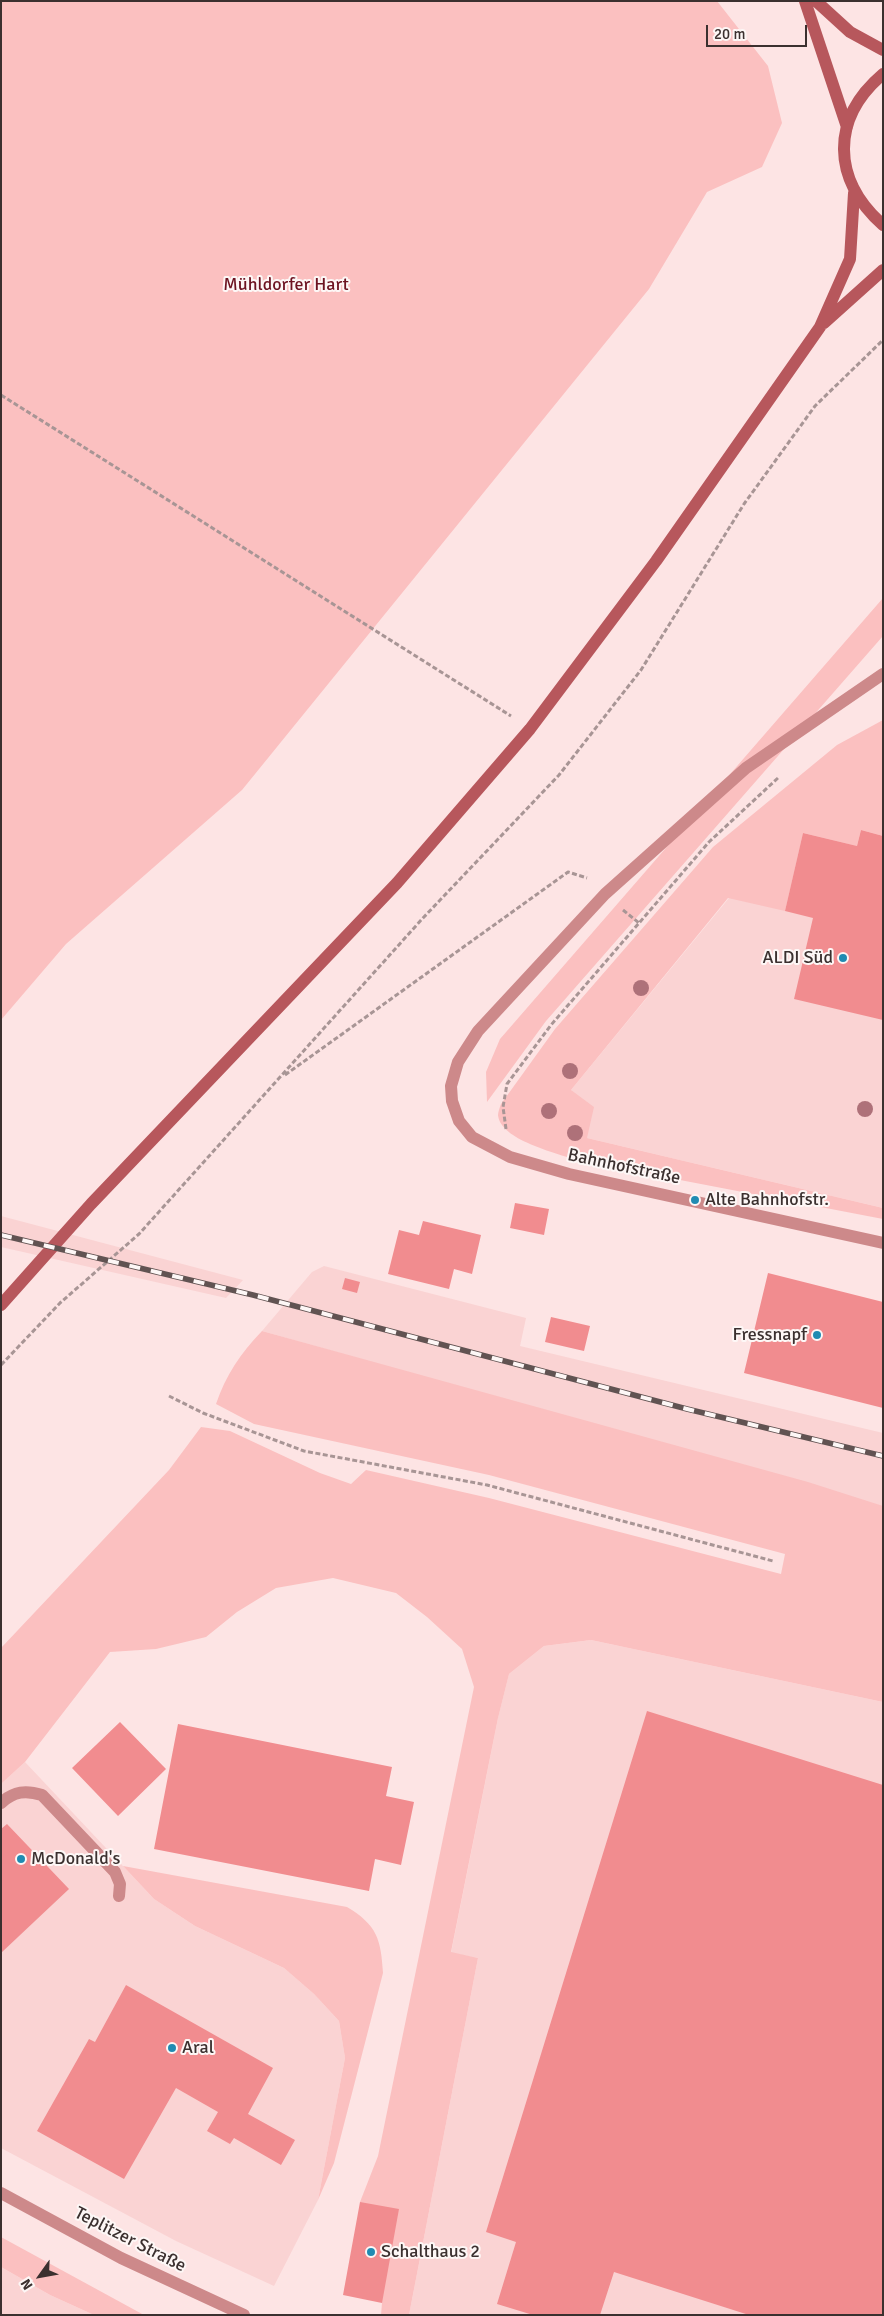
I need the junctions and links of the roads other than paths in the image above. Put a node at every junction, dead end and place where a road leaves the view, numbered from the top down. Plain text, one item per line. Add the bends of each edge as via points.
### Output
1 (805, 1) edge
2 (816, 1) edge
3 (883, 50) edge
4 (883, 74) edge
5 (847, 127) junction
6 (854, 193) junction
7 (883, 225) edge
8 (883, 270) edge
9 (820, 327) junction
10 (883, 674) edge
11 (883, 1243) edge
12 (1, 1305) edge
13 (1, 1803) edge
14 (119, 1896) dead end
15 (1, 2193) edge
16 (244, 2315) edge

1 - 5 main road
2 - 3 main road via 850,32
4 - 5 main road via 855,106
5 - 6 main road via 844,149 846,172
6 - 7 main road
6 - 9 main road via 850,259
8 - 9 main road
9 - 12 main road via 656,561 530,729 397,883 91,1204
10 - 11 street, Bahnhofstraße via 746,768 606,894 478,1031 458,1062 452,1086 452,1101 459,1121 472,1137 510,1157 569,1174
13 - 14 street via 16,1792 42,1795 114,1872 120,1884
15 - 16 street, Teplitzer Straße via 120,2258

